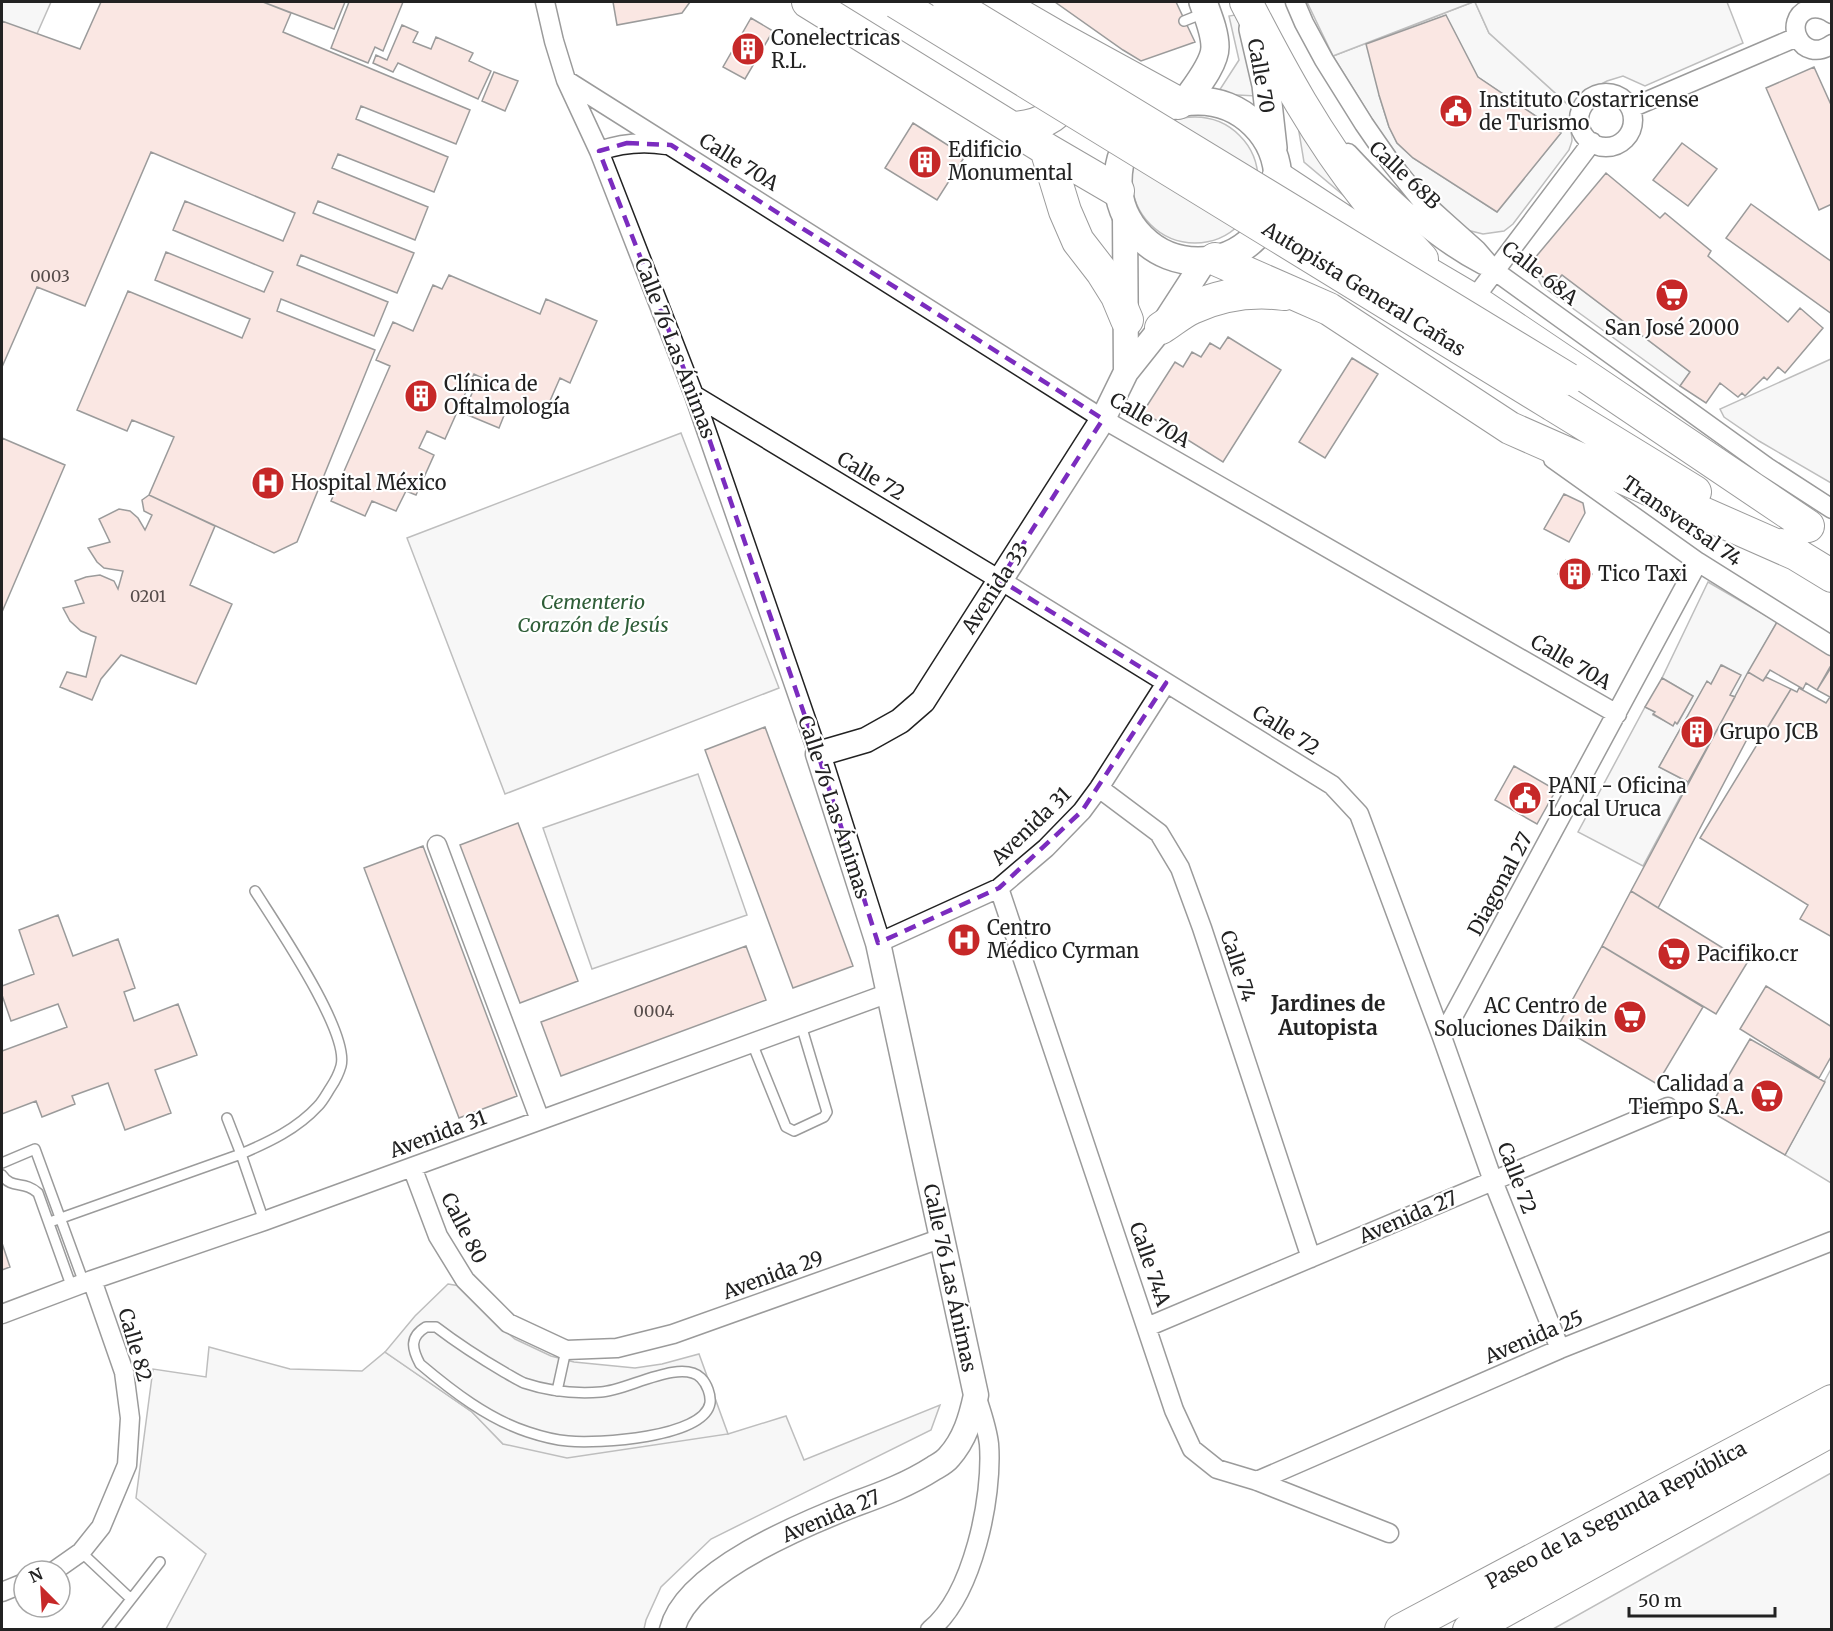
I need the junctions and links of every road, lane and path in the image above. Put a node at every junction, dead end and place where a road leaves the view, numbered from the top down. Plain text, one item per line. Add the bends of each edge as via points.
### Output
1 (545, 2) edge
2 (808, 2) edge
3 (896, 2) edge
4 (949, 2) edge
5 (997, 2) edge
6 (1246, 2) edge
7 (1295, 2) edge
8 (1198, 12) edge
9 (1832, 14) edge
10 (1797, 37) junction
11 (1061, 39) junction
12 (1832, 44) edge
13 (566, 80) junction
14 (1297, 98) junction
15 (1182, 102) junction
16 (1631, 108) junction
17 (1013, 128) junction
18 (1592, 142) junction
19 (671, 145) junction
20 (1046, 149) junction
21 (599, 151) junction
22 (1276, 165) junction
23 (1121, 203) junction
24 (1378, 244) junction
25 (1210, 260) junction
26 (1495, 271) junction
27 (1445, 284) junction
28 (1296, 296) junction
29 (1473, 300) junction
30 (1329, 309) junction
31 (1126, 320) junction
32 (1161, 328) junction
33 (1126, 372) junction
34 (1560, 392) junction
35 (694, 395) junction
36 (1103, 419) junction
37 (1510, 428) junction
38 (1824, 525) edge
39 (1798, 555) junction
40 (1698, 562) junction
41 (1832, 576) edge
42 (1000, 580) junction
43 (1832, 646) edge
44 (1166, 683) junction
45 (1617, 714) junction
46 (818, 754) junction
47 (1099, 788) junction
48 (437, 845) dead end
49 (999, 888) junction
50 (255, 891) dead end
51 (878, 943) junction
52 (889, 993) junction
53 (801, 1025) junction
54 (1442, 1036) junction
55 (752, 1043) junction
56 (1668, 1107) dead end
57 (227, 1118) dead end
58 (540, 1120) junction
59 (241, 1154) junction
60 (2, 1163) edge
61 (411, 1167) junction
62 (2, 1175) edge
63 (1493, 1181) junction
64 (60, 1219) junction
65 (264, 1221) junction
66 (50, 1222) junction
67 (942, 1238) junction
68 (1832, 1241) edge
69 (1311, 1258) junction
70 (83, 1284) junction
71 (2, 1314) edge
72 (1147, 1327) junction
73 (617, 1348) joint
74 (1560, 1349) junction
75 (566, 1350) junction
76 (557, 1391) junction
77 (976, 1395) junction
78 (1832, 1401) edge
79 (1832, 1430) edge
80 (1257, 1481) junction
81 (1389, 1533) dead end
82 (81, 1552) junction
83 (71, 1559) edge
84 (160, 1562) dead end
85 (131, 1599) junction
86 (107, 1629) edge
87 (672, 1629) edge
88 (930, 1629) edge
89 (1401, 1629) edge
90 (1469, 1629) edge

1 - 13 street, Calle 76 Las Ánimas
2 - 17 highway
3 - 34 highway, Autopista General Cañas, bridge
4 - 34 highway, Autopista General Cañas, bridge
5 - 11 highway
6 - 14 highway
6 - 22 main road, Calle 70 via 1266,85
7 - 26 street, Calle 68A via 1346,97 1407,184
8 - 15 main road, Calle 70 via 1213,30 1215,49 1205,72
9 - 10 street via 1818,8 1804,12 1796,23
10 - 12 street via 1811,50
10 - 16 street
11 - 15 highway via 1104,58
11 - 17 highway via 1070,55 1073,73 1062,107 1048,120 1031,127
13 - 19 street, Calle 70A
13 - 21 street, Calle 76 Las Ánimas
14 - 26 street, Calle 68B via 1402,207 1461,254
14 - 27 highway via 1367,199
15 - 22 main road via 1213,102 1239,111 1259,129
15 - 23 main road via 1157,112 1125,146 1118,168
16 - 18 street via 1631,130 1621,142 1606,146
16 - 18 street via 1611,93 1588,100 1580,122 1581,130
17 - 20 highway
18 - 26 street
19 - 21 street, Calle 70A via 645,141
19 - 36 street, Calle 70A
20 - 23 highway
20 - 31 highway via 1078,241 1117,296
21 - 35 street, Calle 76 Las Ánimas
22 - 24 highway
22 - 25 main road via 1274,206 1261,230 1232,253
23 - 25 main road via 1138,235 1158,250 1180,259
23 - 31 street, Avenida 33
24 - 27 highway
24 - 30 highway via 1362,248 1340,264 1332,275
25 - 28 highway
25 - 32 street, Avenida 33
26 - 29 street
26 - 38 street, Calle 68A via 1767,467
27 - 29 highway
28 - 30 highway
28 - 32 highway via 1261,292 1225,296 1191,308
29 - 38 highway
30 - 37 highway
31 - 33 street, Avenida 33
32 - 33 street, Avenida 33
33 - 36 street, Avenida 33
34 - 38 highway, Autopista General Cañas
34 - 39 highway, Autopista General Cañas
35 - 42 street, Calle 72
35 - 46 street, Calle 76 Las Ánimas
36 - 42 street, Avenida 33
36 - 45 street, Calle 70A
37 - 39 highway
37 - 40 street, Transversal 74
39 - 41 highway, Autopista General Cañas
40 - 43 street, Transversal 74
40 - 45 street, Diagonal 27
42 - 44 street, Calle 72
42 - 46 street, Avenida 33 via 923,701 900,721 866,740
44 - 47 street, Avenida 31
44 - 54 street, Calle 72 via 1332,785 1359,814
45 - 54 street, Diagonal 27
46 - 51 street, Calle 76 Las Ánimas
47 - 49 street, Avenida 31 via 1046,848
47 - 69 street, Calle 74 via 1159,833 1180,868
48 - 58 street
49 - 51 street, Avenida 31
49 - 72 street, Calle 74A
50 - 59 lane via 314,987 341,1049 342,1065 320,1105 268,1143
51 - 52 street, Calle 76 Las Ánimas
52 - 53 street, Avenida 31
52 - 67 street, Calle 76 Las Ánimas
53 - 55 street, Avenida 31
53 - 55 lane via 827,1112 794,1131 786,1127
54 - 63 street, Calle 72
55 - 58 street, Avenida 31
56 - 63 street, Avenida 27
57 - 59 lane
58 - 61 street, Avenida 31
59 - 64 lane
59 - 65 lane
60 - 64 lane via 35,1149
61 - 65 street, Avenida 31
61 - 75 street, Calle 80 via 438,1236 465,1280 508,1323
62 - 66 lane via 7,1182 32,1187
63 - 69 street, Avenida 27
63 - 74 street, Calle 72
64 - 66 lane
64 - 70 lane
65 - 70 street, Avenida 31
66 - 70 lane
67 - 73 street, Avenida 29 via 673,1334
67 - 77 street, Calle 76 Las Ánimas
68 - 74 street, Avenida 25
69 - 72 street, Avenida 27
70 - 71 street, Avenida 31
70 - 82 street, Calle 82 via 124,1372 130,1418 127,1466 101,1527
72 - 80 street, Calle 74A via 1174,1410 1192,1449 1217,1469
73 - 75 street, Calle 80
74 - 80 street, Avenida 25
75 - 76 lane
76 - 76 lane via 523,1382 436,1327 426,1327 413,1341 420,1364 493,1418 529,1433 568,1441 613,1441 686,1427 707,1413 710,1401 703,1380 695,1373 683,1371 603,1392
77 - 87 street, Avenida 27 via 964,1435 948,1459 905,1485 829,1514 716,1573 692,1594
77 - 88 street, Calle 76 Las Ánimas via 989,1444 984,1515 969,1572 947,1611
78 - 89 highway, Paseo de la Segunda República
79 - 90 highway, Paseo de la Segunda República
80 - 81 street, Calle 74A
82 - 83 street
82 - 85 lane
84 - 85 lane
85 - 86 lane

